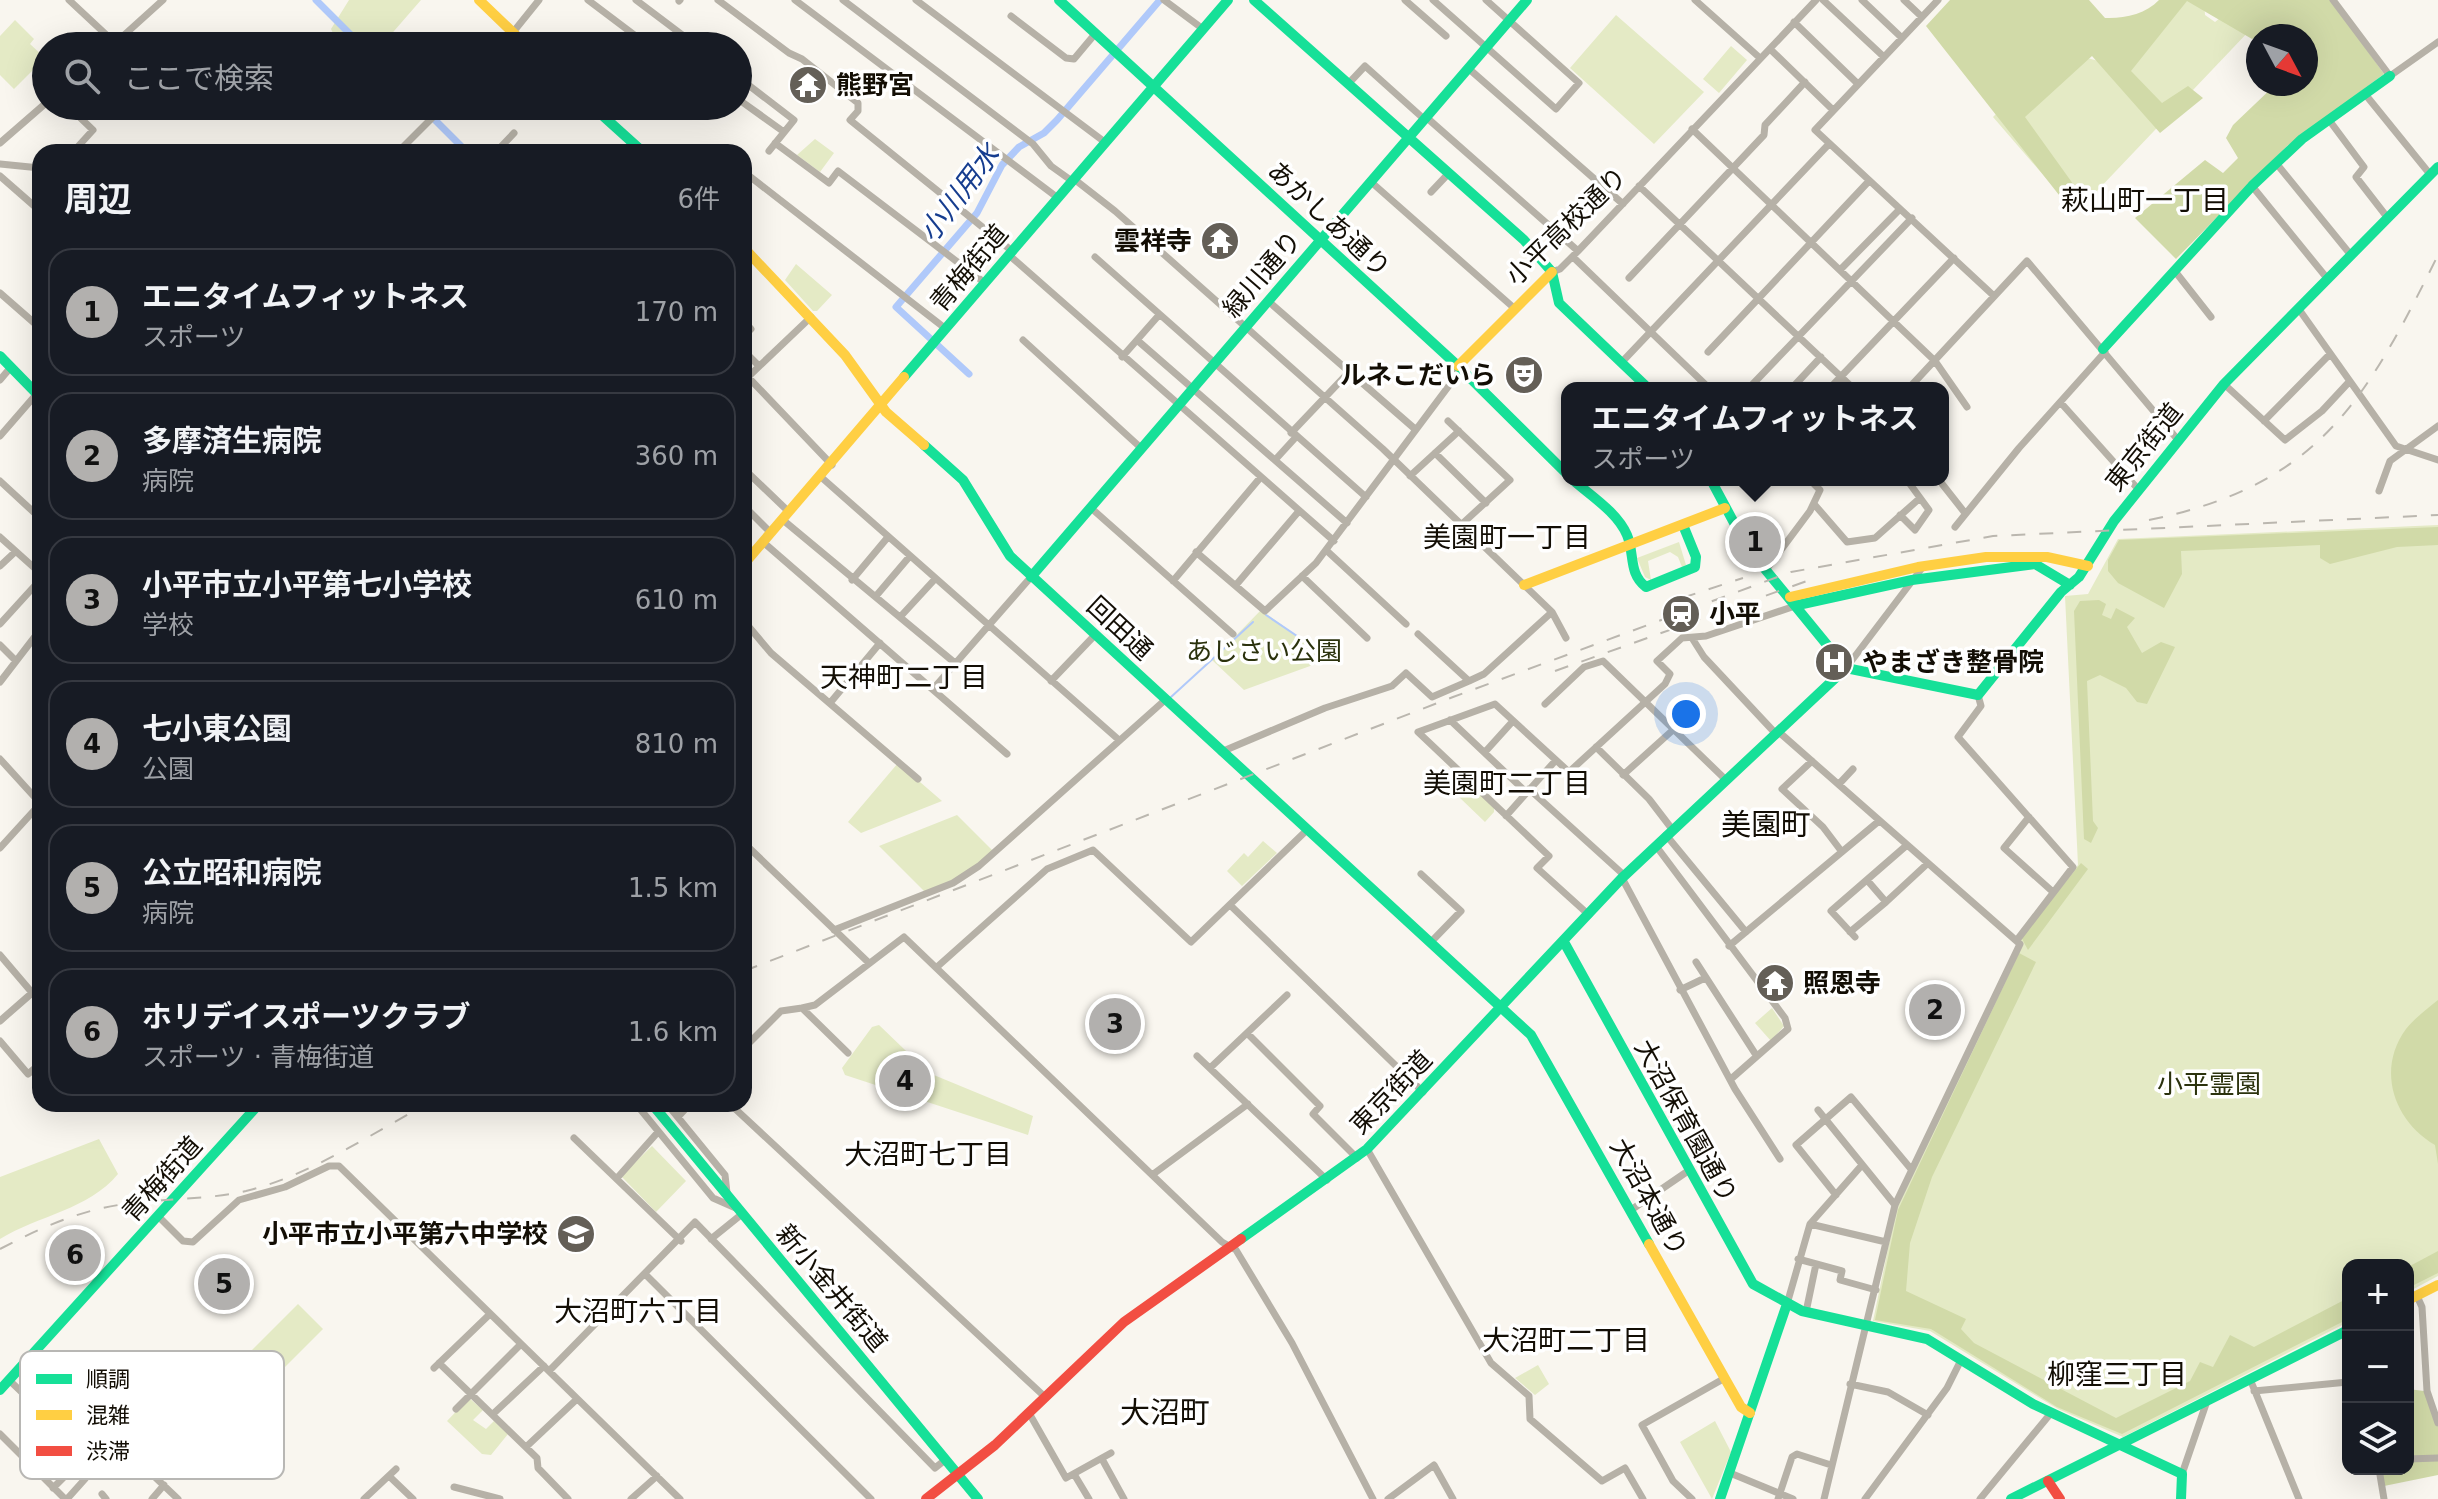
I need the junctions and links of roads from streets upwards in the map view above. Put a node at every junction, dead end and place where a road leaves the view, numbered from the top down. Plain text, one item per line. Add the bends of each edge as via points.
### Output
1 (69, 0) edge
2 (163, 0) edge
3 (479, 0) edge
4 (539, 0) edge
5 (588, 0) edge
6 (636, 0) edge
7 (718, 0) edge
8 (795, 0) edge
9 (843, 0) edge
10 (916, 0) edge
11 (1059, 0) edge
12 (1210, 0) edge
13 (1254, 0) edge
14 (1405, 0) edge
15 (1433, 0) edge
16 (1486, 0) edge
17 (1527, 0) edge
18 (1695, 0) edge
19 (1815, 0) edge
20 (1823, 0) edge
21 (1862, 0) edge
22 (1904, 0) edge
23 (1938, 0) edge
24 (2333, 0) edge
25 (1165, 1) edge
26 (1224, 4) edge
27 (1011, 16) dead end
28 (1922, 17) junction
29 (1509, 20) junction
30 (1794, 22) junction
31 (1203, 29) junction
32 (101, 32) edge
33 (127, 32) edge
34 (512, 32) edge
35 (514, 32) edge
36 (630, 32) edge
37 (678, 32) edge
38 (1095, 34) junction
39 (1446, 36) dead end
40 (1902, 38) junction
41 (2438, 42) edge
42 (1486, 47) junction
43 (1770, 49) junction
44 (1884, 57) junction
45 (1760, 58) junction
46 (1468, 68) junction
47 (2390, 76) junction
48 (1805, 82) junction
49 (1349, 83) junction
50 (1858, 84) junction
51 (1153, 87) junction
52 (752, 88) edge
53 (2365, 94) junction
54 (752, 109) edge
55 (1833, 110) junction
56 (32, 115) edge
57 (1425, 118) junction
58 (83, 120) edge
59 (429, 120) edge
60 (606, 120) edge
61 (2329, 120) junction
62 (1692, 129) junction
63 (784, 132) junction
64 (514, 133) dead end
65 (1409, 137) junction
66 (0, 143) edge
67 (775, 143) junction
68 (1106, 143) junction
69 (80, 144) edge
70 (406, 144) edge
71 (504, 144) edge
72 (630, 144) edge
73 (1828, 145) junction
74 (769, 151) dead end
75 (2276, 163) junction
76 (0, 164) edge
77 (32, 167) edge
78 (1733, 168) junction
79 (2434, 170) edge
80 (1449, 173) junction
81 (0, 176) edge
82 (752, 178) edge
83 (1073, 180) junction
84 (1370, 181) junction
85 (1869, 181) junction
86 (1639, 186) junction
87 (2252, 186) junction
88 (1431, 192) dead end
89 (1058, 198) junction
90 (32, 204) edge
91 (1623, 204) junction
92 (1772, 205) junction
93 (1899, 210) junction
94 (2387, 217) junction
95 (1912, 218) junction
96 (1680, 225) junction
97 (1320, 240) junction
98 (1811, 243) junction
99 (1011, 253) junction
100 (1576, 254) junction
101 (2350, 254) junction
102 (752, 256) edge
103 (1095, 257) dead end
104 (1954, 258) junction
105 (1719, 261) junction
106 (1840, 270) junction
107 (2174, 270) junction
108 (1552, 272) junction
109 (2326, 277) junction
110 (1629, 278) dead end
111 (1851, 281) junction
112 (985, 284) junction
113 (0, 293) edge
114 (1994, 296) junction
115 (1758, 297) junction
116 (1268, 301) junction
117 (1514, 308) junction
118 (2298, 308) junction
119 (1159, 315) junction
120 (811, 317) junction
121 (2211, 317) dead end
122 (32, 321) edge
123 (1894, 322) junction
124 (1245, 328) junction
125 (946, 329) junction
126 (1651, 332) junction
127 (1799, 336) junction
128 (1023, 340) dead end
129 (1137, 340) junction
130 (2104, 350) junction
131 (1708, 352) dead end
132 (2330, 354) junction
133 (0, 356) edge
134 (1122, 357) junction
135 (1821, 357) junction
136 (752, 359) edge
137 (1935, 361) junction
138 (1621, 363) junction
139 (1214, 364) junction
140 (759, 366) junction
141 (1458, 366) junction
142 (11, 367) junction
143 (1349, 372) junction
144 (752, 373) edge
145 (1841, 377) junction
146 (0, 380) edge
147 (752, 381) edge
148 (1642, 382) edge
149 (1703, 382) edge
150 (1755, 382) edge
151 (1798, 382) edge
152 (1836, 382) edge
153 (1846, 382) edge
154 (1915, 382) edge
155 (2349, 382) junction
156 (2224, 384) junction
157 (32, 386) edge
158 (1193, 388) junction
159 (1326, 398) junction
160 (32, 401) edge
161 (2061, 403) junction
162 (1178, 406) junction
163 (881, 407) junction
164 (1967, 407) dead end
165 (1448, 421) dead end
166 (2264, 421) junction
167 (2438, 426) edge
168 (1415, 429) junction
169 (1459, 431) junction
170 (1293, 435) junction
171 (0, 436) edge
172 (2178, 440) junction
173 (1141, 448) junction
174 (2403, 451) junction
175 (1435, 453) junction
176 (1275, 460) junction
177 (1393, 460) junction
178 (2438, 460) edge
179 (832, 465) junction
180 (1561, 468) edge
181 (1410, 476) junction
182 (821, 477) junction
183 (752, 478) edge
184 (1260, 478) junction
185 (0, 481) edge
186 (1579, 486) edge
187 (1717, 486) edge
188 (1816, 486) edge
189 (1911, 486) edge
190 (1944, 486) edge
191 (2138, 489) junction
192 (2379, 491) dead end
193 (1366, 497) junction
194 (1920, 498) junction
195 (1486, 503) junction
196 (1814, 504) junction
197 (1091, 508) junction
198 (1728, 508) junction
199 (32, 511) edge
200 (1299, 511) junction
201 (1965, 513) junction
202 (752, 514) edge
203 (1900, 515) junction
204 (786, 516) junction
205 (1347, 523) junction
206 (1462, 524) junction
207 (1683, 525) junction
208 (1955, 527) dead end
209 (771, 533) junction
210 (0, 537) edge
211 (888, 537) junction
212 (1334, 541) junction
213 (763, 542) junction
214 (1630, 546) junction
215 (1326, 550) junction
216 (15, 552) junction
217 (1196, 552) junction
218 (752, 555) edge
219 (910, 556) junction
220 (0, 566) edge
221 (32, 566) edge
222 (2088, 566) junction
223 (1922, 568) junction
224 (1766, 570) junction
225 (1302, 576) junction
226 (1031, 577) junction
227 (935, 579) junction
228 (852, 580) junction
229 (1912, 580) junction
230 (1173, 581) junction
231 (1236, 585) junction
232 (1524, 585) junction
233 (2070, 585) junction
234 (32, 589) edge
235 (876, 596) junction
236 (1794, 601) junction
237 (1552, 612) junction
238 (901, 616) junction
239 (0, 624) edge
240 (1406, 624) dead end
241 (988, 625) junction
242 (752, 631) edge
243 (1233, 634) dead end
244 (1418, 634) dead end
245 (1095, 635) junction
246 (1367, 638) dead end
247 (1566, 638) dead end
248 (1692, 638) junction
249 (32, 640) edge
250 (880, 643) junction
251 (0, 645) edge
252 (16, 661) junction
253 (955, 663) junction
254 (1846, 668) junction
255 (1051, 681) junction
256 (1469, 681) junction
257 (0, 682) edge
258 (933, 689) junction
259 (1165, 700) junction
260 (1645, 700) junction
261 (1979, 700) junction
262 (830, 703) junction
263 (1545, 704) dead end
264 (1450, 720) junction
265 (1513, 721) junction
266 (1674, 729) junction
267 (1778, 734) junction
268 (1119, 740) junction
269 (1596, 747) junction
270 (1221, 752) junction
271 (1485, 752) junction
272 (1007, 754) dead end
273 (0, 759) edge
274 (1556, 760) junction
275 (1812, 761) junction
276 (1853, 769) dead end
277 (1623, 775) junction
278 (918, 779) dead end
279 (1726, 780) junction
280 (1839, 784) junction
281 (1528, 791) junction
282 (32, 794) edge
283 (32, 812) edge
284 (1506, 816) junction
285 (2029, 817) junction
286 (1879, 821) junction
287 (1308, 829) junction
288 (1669, 832) junction
289 (1907, 845) junction
290 (1656, 846) junction
291 (0, 848) edge
292 (752, 851) edge
293 (1842, 852) junction
294 (1927, 864) junction
295 (1421, 874) dead end
296 (1624, 877) junction
297 (1867, 880) junction
298 (2053, 892) junction
299 (1886, 902) junction
300 (1230, 905) junction
301 (1589, 915) junction
302 (834, 930) junction
303 (1746, 932) junction
304 (2017, 940) junction
305 (1431, 942) junction
306 (1564, 942) junction
307 (1729, 946) junction
308 (0, 955) edge
309 (1696, 962) dead end
310 (869, 963) junction
311 (937, 967) junction
312 (1705, 978) junction
313 (1680, 990) junction
314 (32, 993) joint
315 (1287, 995) dead end
316 (802, 1008) junction
317 (1502, 1008) junction
318 (0, 1021) edge
319 (1247, 1033) junction
320 (752, 1040) edge
321 (0, 1041) edge
322 (848, 1053) dead end
323 (1756, 1055) junction
324 (1197, 1056) dead end
325 (1210, 1068) junction
326 (32, 1071) edge
327 (1731, 1079) junction
328 (1423, 1092) junction
329 (1248, 1104) junction
330 (1818, 1110) dead end
331 (252, 1112) edge
332 (642, 1112) edge
333 (659, 1112) edge
334 (674, 1112) edge
335 (683, 1112) edge
336 (739, 1112) edge
337 (678, 1117) junction
338 (1826, 1119) junction
339 (658, 1132) junction
340 (574, 1138) dead end
341 (1367, 1149) junction
342 (1357, 1158) junction
343 (1780, 1159) dead end
344 (1862, 1165) junction
345 (1911, 1169) junction
346 (1688, 1171) junction
347 (1152, 1175) junction
348 (618, 1177) junction
349 (1327, 1180) junction
350 (726, 1195) junction
351 (1836, 1195) junction
352 (1895, 1205) junction
353 (1631, 1210) junction
354 (740, 1212) junction
355 (158, 1216) junction
356 (1810, 1224) junction
357 (711, 1239) junction
358 (681, 1241) junction
359 (1886, 1242) junction
360 (1230, 1245) junction
361 (1798, 1259) junction
362 (1816, 1264) junction
363 (646, 1275) junction
364 (2438, 1285) edge
365 (1876, 1290) junction
366 (2414, 1297) edge
367 (2414, 1302) edge
368 (1787, 1304) junction
369 (1806, 1312) junction
370 (490, 1314) junction
371 (1865, 1324) junction
372 (2342, 1333) edge
373 (521, 1344) junction
374 (35, 1351) edge
375 (1961, 1360) junction
376 (20, 1368) edge
377 (546, 1368) junction
378 (1725, 1378) junction
379 (2250, 1379) junction
380 (9, 1380) junction
381 (2342, 1383) edge
382 (1850, 1384) junction
383 (0, 1390) edge
384 (20, 1391) edge
385 (2254, 1391) junction
386 (470, 1392) junction
387 (1044, 1396) junction
388 (577, 1399) junction
389 (2207, 1400) junction
390 (456, 1409) dead end
391 (1029, 1413) junction
392 (1750, 1413) junction
393 (2051, 1413) junction
394 (493, 1414) junction
395 (1928, 1415) junction
396 (2438, 1423) edge
397 (0, 1434) edge
398 (2120, 1444) junction
399 (526, 1447) junction
400 (1786, 1451) dead end
401 (1111, 1453) dead end
402 (20, 1454) edge
403 (1797, 1454) junction
404 (2438, 1458) edge
405 (1102, 1459) junction
406 (2414, 1459) edge
407 (945, 1460) junction
408 (1831, 1465) junction
409 (396, 1469) dead end
410 (1730, 1473) junction
411 (1074, 1474) junction
412 (2182, 1474) junction
413 (2380, 1475) edge
414 (389, 1476) junction
415 (657, 1476) junction
416 (959, 1476) junction
417 (44, 1479) edge
418 (62, 1479) edge
419 (85, 1479) edge
420 (158, 1479) edge
421 (2048, 1481) junction
422 (164, 1485) junction
423 (454, 1487) dead end
424 (53, 1488) junction
425 (1779, 1495) edge
426 (1372, 1496) edge
427 (366, 1498) edge
428 (66, 1499) edge
429 (152, 1499) edge
430 (178, 1499) edge
431 (413, 1499) edge
432 (500, 1499) edge
433 (568, 1499) edge
434 (631, 1499) edge
435 (680, 1499) edge
436 (871, 1499) edge
437 (926, 1499) edge
438 (978, 1499) edge
439 (1089, 1499) edge
440 (1124, 1499) edge
441 (1361, 1499) edge
442 (1388, 1499) edge
443 (1453, 1499) edge
444 (1643, 1499) edge
445 (1692, 1499) edge
446 (1720, 1499) edge
447 (1793, 1499) edge
448 (1824, 1499) edge
449 (1865, 1499) edge
450 (1980, 1499) edge
451 (2011, 1499) edge
452 (2060, 1499) edge
453 (2181, 1499) edge
454 (2299, 1499) edge
455 (2384, 1499) edge

1 - 32 street
2 - 33 street
3 - 34 street
4 - 35 street
5 - 36 street
6 - 37 street
7 - 99 street via 858,103 850,120
8 - 89 street
9 - 83 street via 1031,142 1051,166
10 - 68 street
11 - 38 street, あかしあ通り
12 - 26 street
13 - 49 street
14 - 39 street
15 - 42 street
16 - 29 street
17 - 29 street, 緑川通り
18 - 45 street
19 - 30 street, 小平高校通り
20 - 44 street
21 - 40 street
22 - 28 street
23 - 28 street
24 - 47 street
25 - 31 street
26 - 31 street, 青梅街道
27 - 38 street via 1066,58 1074,59
28 - 40 street
29 - 42 street, 緑川通り
29 - 42 street via 1579,83 1556,109
30 - 43 street, 小平高校通り
30 - 50 street
31 - 51 street, 青梅街道
38 - 51 street, あかしあ通り
40 - 44 street
41 - 47 street
42 - 46 street, 緑川通り
43 - 45 street, 小平高校通り
43 - 48 street
44 - 50 street
45 - 62 street, 小平高校通り
46 - 57 street, 緑川通り
46 - 91 street
47 - 53 street
48 - 55 street
48 - 78 street
49 - 57 street via 1365,66
49 - 65 street
50 - 55 street
51 - 68 street, 青梅街道
51 - 97 street, あかしあ通り
52 - 63 street via 794,120
53 - 61 street
53 - 79 street
54 - 63 street
55 - 73 street via 1815,130
56 - 66 street
57 - 65 street, 緑川通り
57 - 100 street
58 - 69 street via 93,130
59 - 70 street
60 - 72 street
61 - 75 street
61 - 94 street via 2364,167 2356,177
62 - 78 street
62 - 86 street, 小平高校通り
63 - 67 street
64 - 71 street
65 - 80 street
65 - 84 street, 緑川通り
67 - 74 street
67 - 112 street via 829,183 838,171
68 - 83 street, 青梅街道
73 - 85 street
73 - 92 street
75 - 87 street
75 - 101 street
76 - 77 street
78 - 92 street
78 - 96 street
79 - 94 street, 東京街道
80 - 88 street
80 - 108 street
81 - 90 street
82 - 125 street
83 - 89 street, 青梅街道
83 - 124 street
84 - 97 street, 緑川通り
84 - 117 street
85 - 93 street
85 - 98 street
86 - 91 street, 小平高校通り
86 - 96 street
87 - 107 street
87 - 109 street
89 - 99 street, 青梅街道
91 - 100 street, 小平高校通り
92 - 98 street
92 - 105 street
93 - 95 street
93 - 106 street
94 - 101 street, 東京街道
95 - 104 street
95 - 111 street
96 - 105 street
96 - 110 street
97 - 116 street, 緑川通り
97 - 141 street, あかしあ通り
98 - 106 street
98 - 115 street
99 - 112 street, 青梅街道
99 - 134 street
100 - 108 street, 小平高校通り
100 - 126 street
101 - 109 street, 東京街道
102 - 120 street, 回田通
103 - 119 street
104 - 114 street
104 - 123 street
105 - 115 street
105 - 126 street
106 - 111 street
107 - 121 street
107 - 130 street
108 - 117 street, 小平高校通り
108 - 138 street via 1559,303
109 - 118 street, 東京街道
111 - 123 street
111 - 127 street
112 - 125 street, 青梅街道
113 - 122 street
114 - 130 street via 2027,261
114 - 137 street
115 - 127 street
115 - 131 street
116 - 124 street, 緑川通り
116 - 143 street
117 - 141 street, 小平高校通り
118 - 132 street
118 - 156 street, 東京街道
119 - 129 street
119 - 139 street
120 - 140 street
120 - 163 street, 回田通
123 - 137 street
123 - 145 street
124 - 139 street, 緑川通り
124 - 159 street
125 - 163 street, 青梅街道
126 - 138 street
126 - 149 street
127 - 135 street
127 - 150 street
128 - 173 street
129 - 134 street
129 - 158 street
130 - 161 street
130 - 172 street
132 - 155 street
132 - 166 street
133 - 142 street
134 - 162 street
135 - 145 street
135 - 151 street
136 - 140 street
137 - 154 street
137 - 164 street
138 - 148 street
139 - 158 street, 緑川通り
139 - 170 street
140 - 144 street
141 - 168 street, 小平高校通り via 1457,375
141 - 180 street, あかしあ通り
142 - 146 street
142 - 157 street
143 - 159 street
143 - 168 street
145 - 152 street
145 - 153 street
147 - 179 street
155 - 166 street via 2285,440
155 - 174 street
156 - 166 street
156 - 172 street, 東京街道
158 - 162 street, 緑川通り
158 - 176 street
159 - 170 street
159 - 177 street
160 - 171 street
161 - 191 street
161 - 201 street
162 - 173 street, 緑川通り
162 - 184 street
163 - 179 street, 青梅街道
163 - 226 street, 回田通 via 963,480 1001,544
165 - 169 street
167 - 174 street
168 - 177 street, 小平高校通り
169 - 175 street
169 - 195 street via 1510,480
170 - 176 street
170 - 193 street
172 - 191 street, 東京街道
173 - 197 street, 緑川通り
174 - 178 street
174 - 192 street via 2390,461
175 - 181 street
175 - 195 street
176 - 205 street
177 - 181 street
177 - 193 street, 小平高校通り
179 - 182 street, 青梅街道
181 - 206 street
182 - 204 street, 青梅街道
182 - 211 street
183 - 204 street
184 - 200 street
184 - 217 street
185 - 199 street
186 - 214 street via 1622,527
187 - 198 street
188 - 196 street via 1820,490
189 - 194 street
190 - 201 street
191 - 222 street, 東京街道
193 - 205 street, 小平高校通り
194 - 203 street
194 - 203 street via 1929,510 1915,530
195 - 206 street
196 - 203 street via 1847,542 1875,538
196 - 224 street
197 - 226 street, 緑川通り
197 - 230 street
198 - 207 street
198 - 224 street via 1747,547
200 - 212 street
200 - 231 street
201 - 208 street
202 - 209 street
204 - 209 street, 青梅街道
204 - 228 street
205 - 212 street, 小平高校通り
206 - 232 street
207 - 214 street
207 - 214 street via 1695,567 1657,584 1646,587 1638,581
209 - 213 street, 青梅街道
210 - 216 street
211 - 219 street
211 - 228 street
212 - 215 street, 小平高校通り
213 - 218 street, 青梅街道
213 - 250 street
214 - 232 street
215 - 225 street, 小平高校通り
215 - 240 street
216 - 220 street
216 - 221 street
217 - 230 street
217 - 231 street
219 - 227 street
219 - 235 street
222 - 223 street via 2078,560 2031,557
222 - 233 street, 東京街道
223 - 229 street
223 - 236 street
224 - 236 street
225 - 231 street, 小平高校通り via 1265,611
225 - 246 street
226 - 241 street
226 - 245 street, 回田通
227 - 238 street
227 - 241 street
228 - 235 street
229 - 233 street via 2035,564
229 - 236 street
229 - 254 street
230 - 243 street
232 - 237 street
233 - 261 street, 東京街道
234 - 239 street
235 - 238 street
236 - 248 street
236 - 254 street
237 - 247 street
237 - 256 street via 1484,674
238 - 253 street
241 - 253 street
241 - 255 street
242 - 262 street
244 - 256 street
245 - 255 street
245 - 259 street, 回田通
248 - 260 street via 1682,638 1657,661 1670,674
248 - 267 street
249 - 252 street
250 - 258 street
250 - 262 street
251 - 252 street
252 - 257 street
253 - 258 street
254 - 261 street
254 - 267 street, 東京街道
255 - 268 street
256 - 270 street via 1432,697 1406,673 1392,686
258 - 272 street
259 - 268 street
259 - 270 street, 回田通
260 - 263 street via 1603,661 1584,667
260 - 266 street
260 - 269 street
261 - 285 street via 1958,737
262 - 278 street
264 - 265 street via 1495,704
264 - 271 street
264 - 284 street via 1418,732
265 - 271 street
265 - 274 street
266 - 277 street
266 - 279 street
267 - 275 street
267 - 279 street, 東京街道
268 - 302 street via 979,866 953,883
269 - 274 street via 1569,772
269 - 277 street
270 - 287 street, 回田通
271 - 281 street
273 - 282 street
274 - 281 street
275 - 280 street
275 - 293 street via 1782,789
276 - 280 street
277 - 288 street
279 - 288 street, 東京街道
280 - 286 street
281 - 284 street
281 - 296 street
283 - 291 street
284 - 301 street via 1549,856 1537,868
285 - 298 street via 2073,867
285 - 298 street via 2004,848
286 - 289 street
286 - 293 street
287 - 300 street
287 - 305 street, 回田通
288 - 290 street, 東京街道
288 - 303 street
289 - 294 street
289 - 297 street
290 - 296 street, 東京街道
290 - 307 street
292 - 302 street
293 - 303 street
294 - 299 street
294 - 304 street
295 - 305 street via 1461,911
296 - 301 street, 東京街道
296 - 313 street
297 - 299 street
297 - 299 street via 1831,911 1852,935
298 - 304 street
300 - 311 street via 1191,942 1093,850 1047,869
300 - 328 street
301 - 306 street, 東京街道
302 - 310 street
303 - 307 street
304 - 345 street via 2020,944
305 - 317 street, 回田通
306 - 317 street, 東京街道
306 - 346 street, 大沼保育園通り
307 - 323 street via 1788,1029
308 - 314 street
309 - 312 street
310 - 311 street via 902,937
310 - 316 street via 815,1005
311 - 347 street
312 - 313 street
312 - 323 street
313 - 327 street
314 - 318 street
315 - 319 street
316 - 320 street via 781,1011
316 - 322 street
317 - 328 street, 東京街道
317 - 353 street, 大沼本通り via 1543,1052
319 - 325 street
319 - 342 street via 1320,1106 1313,1114
321 - 326 street via 28,1074
323 - 327 street
324 - 325 street
325 - 329 street
327 - 343 street
328 - 341 street, 東京街道
329 - 347 street
329 - 349 street
330 - 338 street
331 - 355 street, 青梅街道
332 - 339 street
333 - 350 street, 新小金井街道
334 - 337 street
335 - 337 street
336 - 387 street
337 - 350 street via 725,1175
338 - 344 street
338 - 345 street via 1851,1097
338 - 351 street via 1796,1145
339 - 348 street
339 - 354 street via 713,1198
340 - 348 street
341 - 342 street, 東京街道
341 - 444 street via 1491,1363 1529,1396 1530,1419 1602,1481 1625,1468
342 - 349 street, 東京街道
344 - 351 street
344 - 352 street
345 - 352 street
346 - 353 street
346 - 368 street, 大沼保育園通り via 1745,1275
347 - 360 street
348 - 358 street
349 - 360 street, 東京街道
350 - 354 street, 新小金井街道
351 - 356 street
352 - 359 street
353 - 378 street, 大沼本通り
354 - 357 street
354 - 407 street, 新小金井街道
355 - 370 street via 183,1241 193,1242 239,1200 334,1165
355 - 374 street, 青梅街道
356 - 359 street
356 - 361 street
357 - 358 street via 695,1222
357 - 407 street via 935,1468
358 - 363 street
359 - 365 street
360 - 387 street, 東京街道 via 1113,1331
360 - 426 street via 1292,1343
361 - 362 street
361 - 368 street
362 - 365 street via 1842,1271 1840,1280
362 - 369 street
363 - 377 street
363 - 436 street
364 - 366 street
365 - 371 street
367 - 396 street via 2423,1321 2427,1391
368 - 369 street, 大沼保育園通り
368 - 392 street
369 - 371 street, 大沼保育園通り
370 - 373 street
370 - 386 street via 437,1366
371 - 375 street, 大沼保育園通り via 1927,1339
371 - 382 street
372 - 379 street
373 - 377 street
373 - 386 street
375 - 393 street, 大沼保育園通り
375 - 395 street
376 - 380 street, 青梅街道
377 - 388 street
377 - 394 street
378 - 392 street, 大沼本通り
378 - 445 street via 1642,1425 1673,1481
379 - 385 street
379 - 389 street
380 - 383 street, 青梅街道
380 - 384 street
381 - 385 street
382 - 395 street via 1888,1392
382 - 408 street
385 - 454 street
386 - 390 street
386 - 394 street
387 - 391 street, 東京街道
388 - 399 street
388 - 415 street
389 - 398 street
389 - 412 street
391 - 411 street via 1066,1478
391 - 416 street, 東京街道
392 - 410 street
393 - 398 street, 大沼保育園通り
393 - 450 street
394 - 399 street
395 - 449 street
397 - 402 street
398 - 412 street, 大沼保育園通り
398 - 421 street
399 - 433 street
400 - 403 street
401 - 405 street
403 - 408 street
403 - 425 street
404 - 406 street
405 - 411 street
405 - 440 street
407 - 416 street, 新小金井街道
408 - 448 street
409 - 414 street
410 - 425 street
410 - 446 street
411 - 439 street
412 - 453 street
413 - 455 street
414 - 427 street
414 - 431 street
415 - 434 street
415 - 435 street
416 - 437 street, 東京街道
416 - 438 street, 新小金井街道
417 - 424 street
418 - 424 street
419 - 428 street
420 - 422 street
421 - 451 street
421 - 452 street
422 - 429 street
422 - 430 street
423 - 432 street
424 - 428 street
425 - 447 street
426 - 441 street
442 - 443 street via 1434,1465

